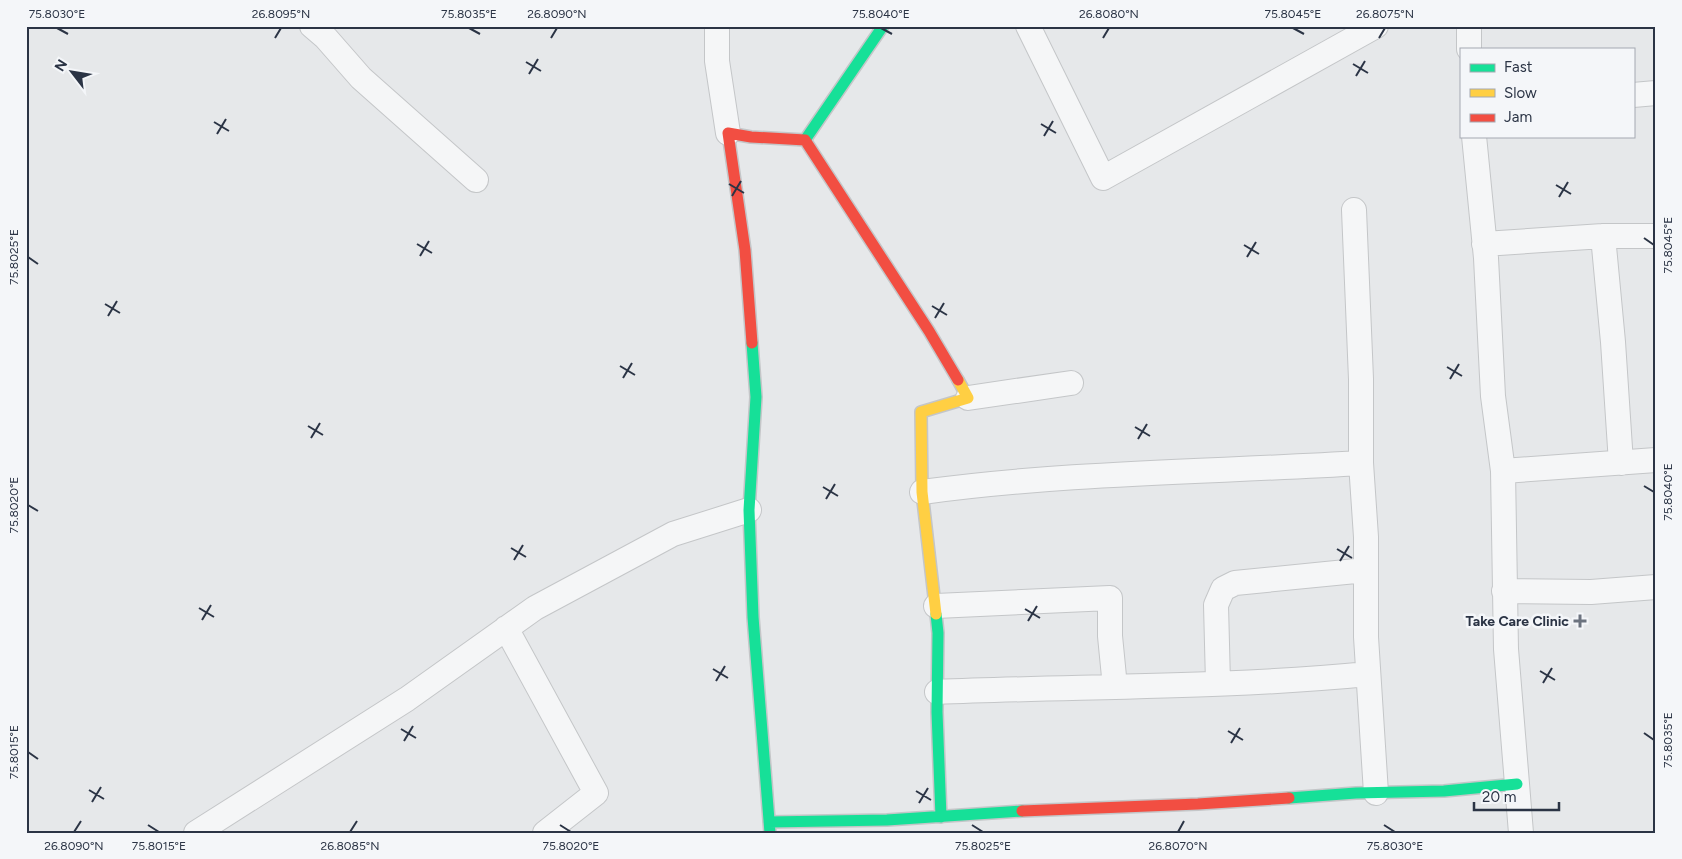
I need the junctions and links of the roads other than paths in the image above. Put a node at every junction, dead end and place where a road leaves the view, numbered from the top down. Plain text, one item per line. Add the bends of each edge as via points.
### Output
1 (312, 26) edge
2 (717, 26) edge
3 (884, 26) edge
4 (1028, 26) edge
5 (1376, 26) edge
6 (1469, 26) edge
7 (1469, 48) edge
8 (1656, 93) edge
9 (1634, 95) edge
10 (728, 133) junction
11 (1474, 138) edge
12 (805, 140) junction
13 (476, 180) dead end
14 (1354, 210) dead end
15 (1603, 236) junction
16 (1656, 236) edge
17 (1484, 244) junction
18 (1071, 383) dead end
19 (968, 398) junction
20 (1656, 460) edge
21 (1361, 463) junction
22 (1621, 463) junction
23 (1503, 471) junction
24 (922, 492) junction
25 (749, 510) junction
26 (1366, 570) junction
27 (1656, 587) edge
28 (1504, 590) junction
29 (936, 606) junction
30 (506, 628) junction
31 (1368, 674) junction
32 (1218, 683) junction
33 (1114, 687) junction
34 (937, 692) junction
35 (1517, 784) junction
36 (1376, 793) junction
37 (941, 817) junction
38 (770, 828) edge
39 (196, 833) edge
40 (545, 833) edge
41 (1521, 833) edge

1 - 13 street via 361,78
2 - 10 street via 717,61
3 - 12 street
4 - 5 street via 1103,178
6 - 7 street
8 - 9 street
10 - 12 street
10 - 25 street via 745,250 756,396
11 - 17 street
12 - 19 street via 929,331
14 - 21 street
15 - 16 street
15 - 17 street
15 - 22 street
17 - 23 street via 1494,396
18 - 19 street
19 - 24 street via 921,412
20 - 22 street
21 - 24 street via 1136,473
21 - 26 street
22 - 23 street
23 - 28 street
24 - 29 street
25 - 30 street via 673,534 536,608
25 - 38 street via 753,617
26 - 31 street
26 - 32 street via 1235,583 1223,589 1216,605
27 - 28 street via 1591,592
28 - 35 street
29 - 33 street via 1110,598
29 - 34 street
30 - 39 street via 408,698
30 - 40 street via 596,794
31 - 32 street
31 - 36 street
32 - 33 street
33 - 34 street
34 - 37 street
35 - 36 street
35 - 41 street
36 - 37 street
37 - 38 street

